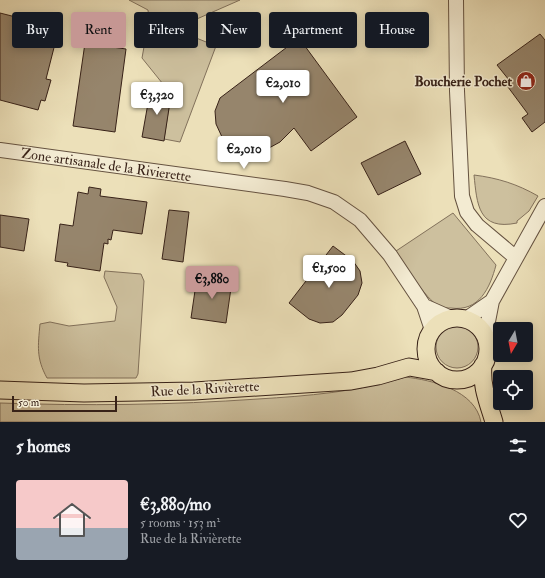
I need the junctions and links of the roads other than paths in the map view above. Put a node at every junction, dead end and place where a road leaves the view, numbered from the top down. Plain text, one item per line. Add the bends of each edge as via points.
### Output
1 (456, 0) edge
2 (0, 150) edge
3 (545, 206) edge
4 (515, 257) junction
5 (492, 301) junction
6 (424, 306) junction
7 (458, 319) junction
8 (430, 334) junction
9 (485, 337) junction
10 (483, 365) junction
11 (409, 367) junction
12 (437, 372) junction
13 (456, 380) junction
14 (0, 390) edge
15 (486, 402) junction
16 (494, 422) edge

1 - 4 street via 462,196 467,212 477,225
2 - 6 street, Zone artisanale de la Rivierette via 285,189 308,193 334,202 360,220 390,255
3 - 4 street
4 - 5 street
5 - 7 street
5 - 9 street
6 - 7 street
6 - 8 street, Zone artisanale de la Rivierette
7 - 8 main road via 442,322
7 - 9 main road via 478,326
8 - 11 main road
8 - 12 main road via 426,356
9 - 10 main road via 488,351
10 - 13 main road via 474,374
10 - 15 main road via 482,381
11 - 12 main road, Rue de la Rivièrette
11 - 14 main road, Rue de la Rivièrette via 352,381 194,391 84,393
12 - 13 main road via 446,378
13 - 15 main road via 476,391
15 - 16 main road

